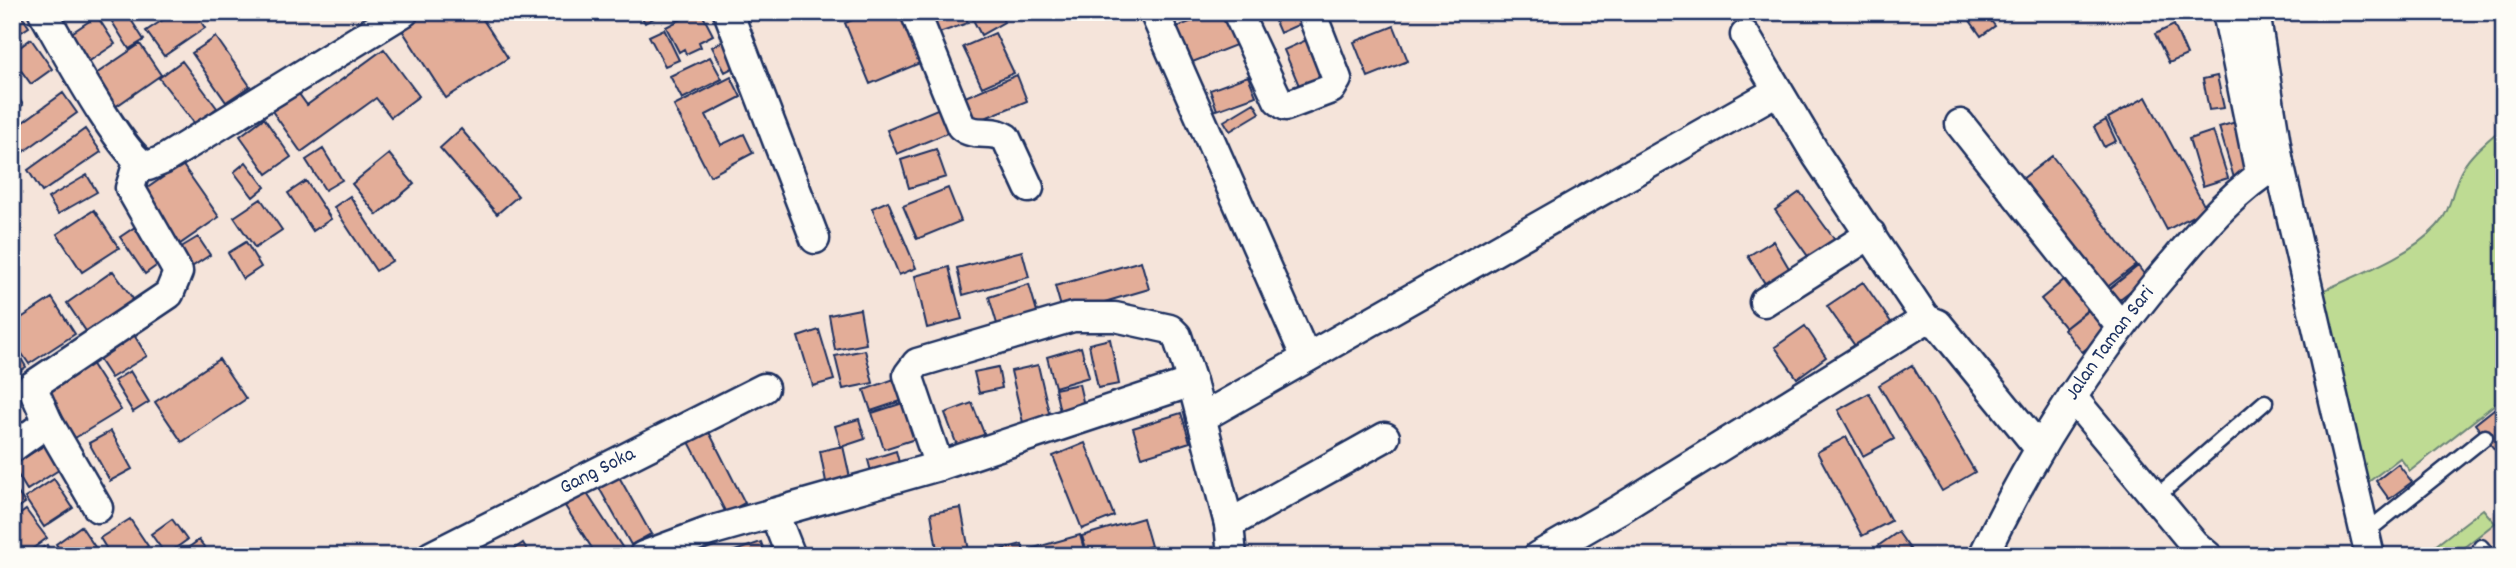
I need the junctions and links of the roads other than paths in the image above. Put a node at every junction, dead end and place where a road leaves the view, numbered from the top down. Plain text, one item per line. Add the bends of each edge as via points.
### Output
1 (43, 12) edge
2 (404, 12) edge
3 (728, 12) edge
4 (915, 12) edge
5 (1154, 12) edge
6 (1237, 12) edge
7 (1311, 12) edge
8 (2227, 12) edge
9 (2255, 12) edge
10 (372, 20) edge
11 (1745, 36) dead end
12 (1777, 91) junction
13 (1960, 124) dead end
14 (138, 162) junction
15 (2270, 169) junction
16 (1029, 187) dead end
17 (1871, 233) junction
18 (815, 239) dead end
19 (1764, 302) dead end
20 (1926, 319) junction
21 (2120, 327) junction
22 (1306, 358) junction
23 (1192, 382) junction
24 (764, 388) dead end
25 (2072, 397) junction
26 (2264, 402) dead end
27 (1201, 418) junction
28 (48, 422) junction
29 (1385, 437) dead end
30 (2485, 437) dead end
31 (12, 448) edge
32 (2039, 448) junction
33 (939, 466) junction
34 (2155, 498) junction
35 (98, 508) dead end
36 (774, 513) junction
37 (1229, 524) junction
38 (2367, 545) edge
39 (431, 556) edge
40 (643, 556) edge
41 (791, 556) edge
42 (1232, 556) edge
43 (1538, 556) edge
44 (1983, 556) edge
45 (2208, 556) edge

1 - 14 street
2 - 10 street
3 - 18 street
4 - 16 street via 961,126 968,132 997,133 1006,138
5 - 22 street
6 - 7 street via 1278,100 1290,106 1331,89 1337,79
8 - 15 street
9 - 15 street
10 - 14 street via 163,160 148,166
11 - 12 street
12 - 17 street
12 - 22 street
13 - 21 street
14 - 28 street via 131,188 178,272 176,281 169,295 36,382 33,392
15 - 21 street, Jalan Taman Sari via 2222,206
15 - 38 street
17 - 19 street
17 - 20 street
20 - 32 street via 1938,324
20 - 43 street
21 - 25 street, Jalan Taman Sari
22 - 27 street
23 - 27 street
23 - 33 street
23 - 33 street via 1177,336 1170,329 1115,317 1063,319 923,360 908,375
24 - 39 street, Gang Soka
25 - 32 street, Jalan Taman Sari
25 - 34 street
26 - 34 lane
27 - 37 street
28 - 31 street
28 - 35 street
29 - 37 street
30 - 38 lane
32 - 44 street, Jalan Taman Sari
33 - 36 street
34 - 45 street
36 - 40 street
36 - 41 street
37 - 42 street

